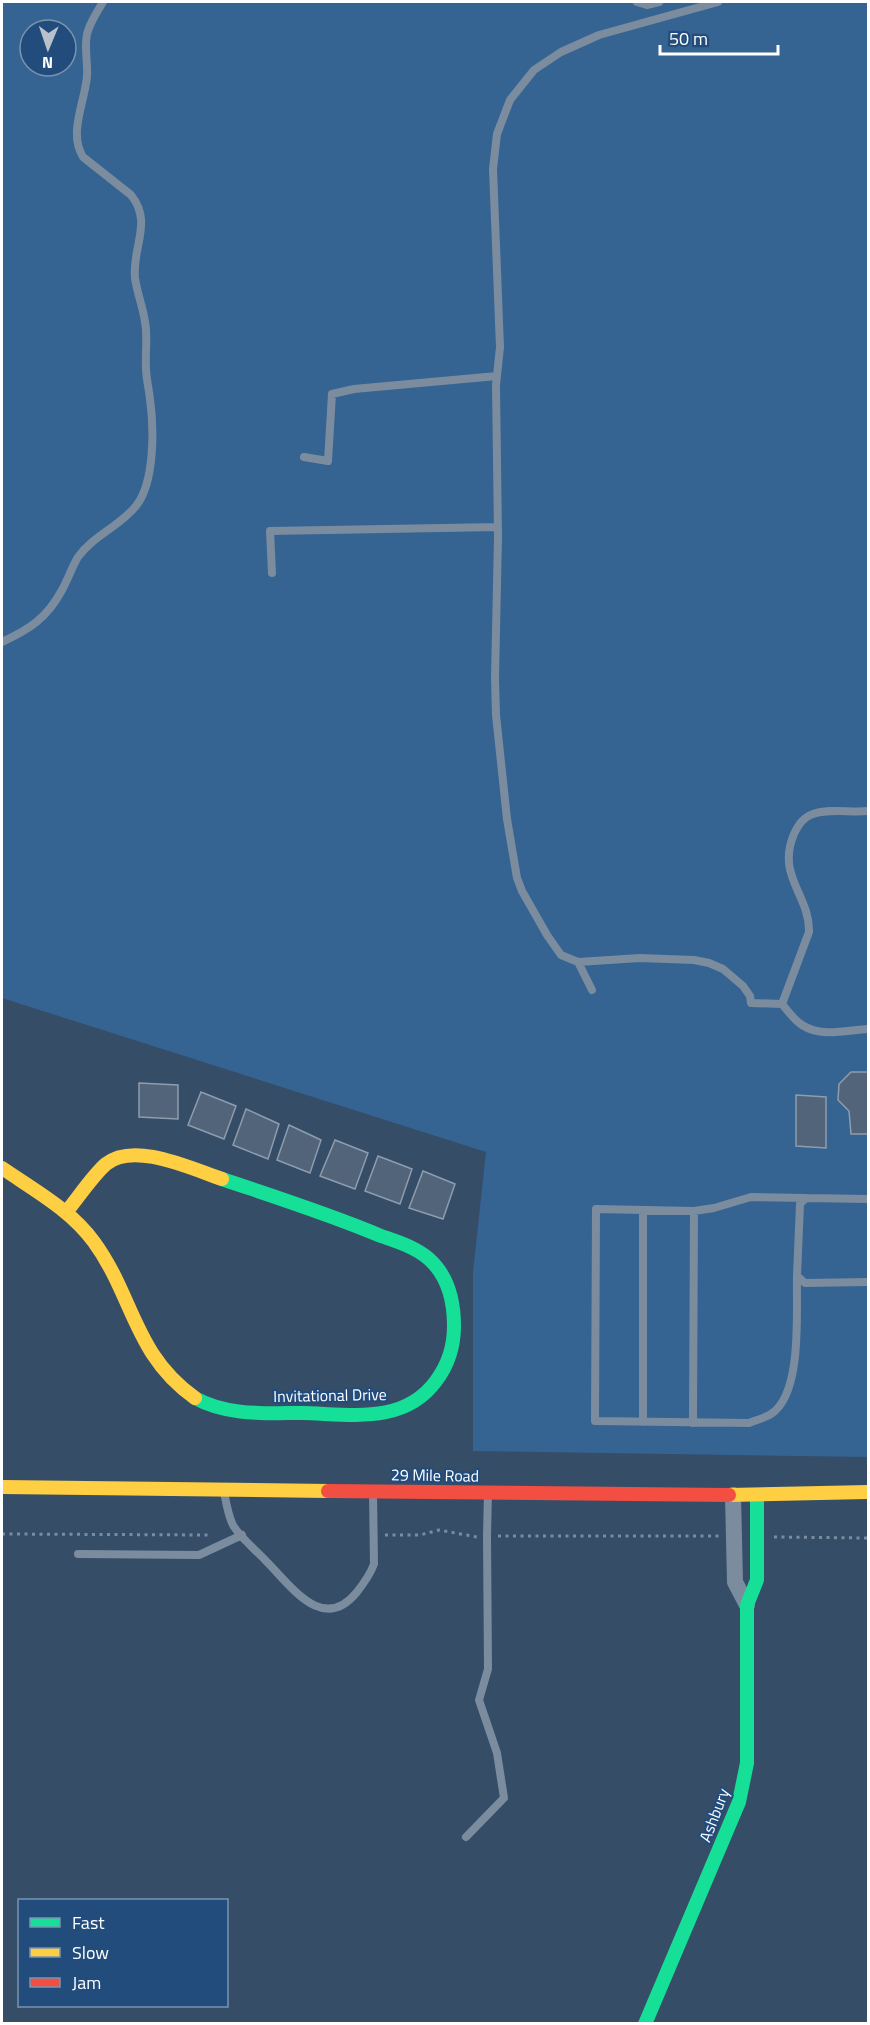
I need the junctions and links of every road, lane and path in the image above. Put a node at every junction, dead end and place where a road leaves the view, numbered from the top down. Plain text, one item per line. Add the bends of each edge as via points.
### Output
1 (104, 2) edge
2 (637, 2) edge
3 (659, 2) edge
4 (718, 2) edge
5 (497, 376) junction
6 (304, 457) dead end
7 (498, 527) junction
8 (272, 573) dead end
9 (2, 642) edge
10 (868, 811) edge
11 (578, 962) junction
12 (592, 990) dead end
13 (782, 1004) junction
14 (868, 1029) edge
15 (2, 1168) edge
16 (806, 1198) junction
17 (868, 1199) edge
18 (643, 1209) junction
19 (67, 1211) junction
20 (694, 1211) junction
21 (797, 1276) junction
22 (868, 1282) edge
23 (643, 1422) junction
24 (693, 1423) junction
25 (2, 1487) edge
26 (223, 1488) junction
27 (373, 1490) junction
28 (489, 1492) junction
29 (868, 1492) edge
30 (733, 1495) junction
31 (757, 1495) junction
32 (2, 1534) edge
33 (242, 1535) junction
34 (374, 1535) junction
35 (487, 1536) junction
36 (734, 1536) junction
37 (757, 1536) junction
38 (868, 1538) edge
39 (226, 1544) junction
40 (78, 1554) dead end
41 (747, 1605) junction
42 (466, 1837) dead end
43 (645, 2024) edge

1 - 9 lane via 86,37 87,75 78,148 83,157 131,195 141,213 135,274 147,333 151,457 143,495 136,506 80,555 55,601 37,623
2 - 3 lane
4 - 5 lane via 599,35 561,52 534,70 510,100 497,134 493,169 500,325
5 - 6 lane via 332,394 328,461
5 - 7 lane
7 - 8 lane via 270,531
7 - 11 lane via 496,715 513,863 522,891 547,935 561,955
10 - 13 lane via 812,814 803,820 793,837 789,868 807,914 809,932
11 - 12 lane
11 - 13 lane via 640,958 701,961 723,969 743,986 751,1004
13 - 14 lane via 800,1024 814,1031
15 - 19 street, Invitational Drive
16 - 17 lane
16 - 20 lane via 751,1197
16 - 21 lane via 800,1204
18 - 20 lane
18 - 23 lane
18 - 23 lane via 596,1209 595,1409 595,1421
19 - 19 street, Invitational Drive via 103,1253 162,1371 198,1400 219,1408 245,1411 392,1412 417,1401 445,1370 453,1343 453,1303 439,1270 420,1251 147,1155 120,1157 106,1164
20 - 24 lane
21 - 22 lane via 805,1283
21 - 24 lane via 794,1372 786,1396 772,1414 749,1423
23 - 24 lane
25 - 26 street, 29 Mile Road
26 - 27 street, 29 Mile Road
26 - 33 lane via 232,1525
27 - 28 street, 29 Mile Road
27 - 34 lane
28 - 30 street, 29 Mile Road
28 - 35 lane
29 - 31 street, 29 Mile Road
30 - 31 street, 29 Mile Road
30 - 36 street
31 - 37 street, Ashbury
32 - 39 path via 212,1535
33 - 34 lane via 294,1589 319,1609 327,1610 338,1609 352,1598 370,1575
33 - 39 lane
34 - 35 path via 420,1535 439,1530
35 - 36 path
35 - 42 lane via 488,1669 479,1700 497,1753 504,1798
36 - 41 street via 735,1582
37 - 38 path
37 - 41 street, Ashbury via 757,1580
39 - 40 lane via 200,1555
41 - 43 street, Ashbury via 744,1783

